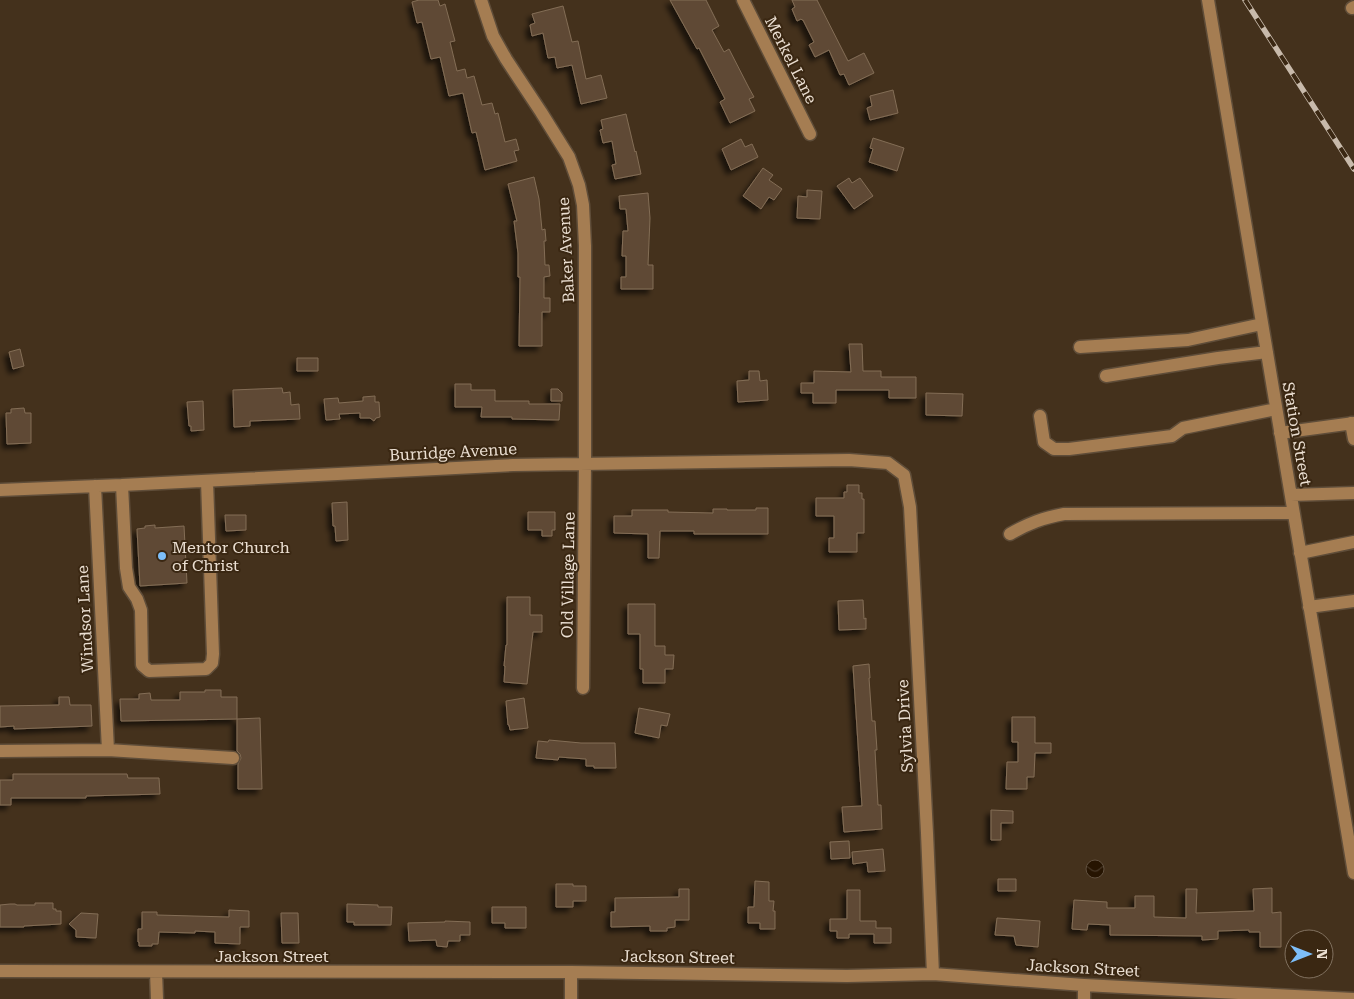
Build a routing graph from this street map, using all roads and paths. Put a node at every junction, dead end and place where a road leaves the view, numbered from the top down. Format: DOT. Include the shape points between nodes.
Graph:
graph roads {
  1 [pos="481,0"];
  2 [pos="743,0"];
  3 [pos="1208,0"];
  4 [pos="810,134"];
  5 [pos="1262,324"];
  6 [pos="1080,347"];
  7 [pos="1267,352"];
  8 [pos="1106,376"];
  9 [pos="1276,409"];
  10 [pos="1040,416"];
  11 [pos="1353,423"];
  12 [pos="1280,433"];
  13 [pos="1354,439"];
  14 [pos="585,464"];
  15 [pos="904,476"];
  16 [pos="207,481"];
  17 [pos="94,486"];
  18 [pos="122,486"];
  19 [pos="0,490"];
  20 [pos="1354,493"];
  21 [pos="1291,495"];
  22 [pos="1294,513"];
  23 [pos="1010,534"];
  24 [pos="1354,542"];
  25 [pos="1300,553"];
  26 [pos="1354,601"];
  27 [pos="1309,607"];
  28 [pos="583,688"];
  29 [pos="108,750"];
  30 [pos="0,751"];
  31 [pos="233,758"];
  32 [pos="1354,873"];
  33 [pos="0,972"];
  34 [pos="156,972"];
  35 [pos="571,972"];
  36 [pos="932,974"];
  37 [pos="1084,985"];
  38 [pos="157,999"];
  39 [pos="572,999"];
  40 [pos="1084,999"];
  41 [pos="1354,999"];
  1 -- 14 [label="street, Baker Avenue" via="493,36 569,157 580,191 585,220"];
  2 -- 4 [label="street, Merkel Lane"];
  3 -- 5 [label="street, Station Street"];
  5 -- 6 [label="street" via="1188,340"];
  5 -- 7 [label="street, Station Street"];
  7 -- 8 [label="street"];
  7 -- 9 [label="street, Station Street"];
  9 -- 10 [label="street" via="1183,428 1172,436 1069,449 1054,449 1044,442"];
  9 -- 12 [label="street, Station Street"];
  11 -- 12 [label="street"];
  11 -- 13 [label="street"];
  12 -- 21 [label="street, Station Street"];
  14 -- 15 [label="street, Burridge Avenue" via="849,460 888,463"];
  14 -- 16 [label="street, Burridge Avenue"];
  14 -- 28 [label="street, Old Village Lane"];
  15 -- 36 [label="street, Sylvia Drive" via="910,506"];
  16 -- 18 [label="street, Burridge Avenue"];
  16 -- 18 [label="street" via="213,654 212,663 206,669 149,671 142,665 141,610 129,587 126,568"];
  17 -- 18 [label="street, Burridge Avenue"];
  17 -- 19 [label="street, Burridge Avenue"];
  17 -- 29 [label="street, Windsor Lane"];
  20 -- 21 [label="street"];
  21 -- 22 [label="street, Station Street"];
  22 -- 23 [label="street" via="1064,514 1030,523"];
  22 -- 25 [label="street, Station Street"];
  24 -- 25 [label="street"];
  25 -- 27 [label="street, Station Street"];
  26 -- 27 [label="street"];
  27 -- 32 [label="street, Station Street"];
  29 -- 30 [label="street"];
  29 -- 31 [label="street"];
  33 -- 34 [label="street, Jackson Street"];
  34 -- 35 [label="street, Jackson Street"];
  34 -- 38 [label="street"];
  35 -- 36 [label="street, Jackson Street"];
  35 -- 39 [label="street"];
  36 -- 37 [label="street, Jackson Street"];
  37 -- 40 [label="street"];
  37 -- 41 [label="street, Jackson Street"];
}
